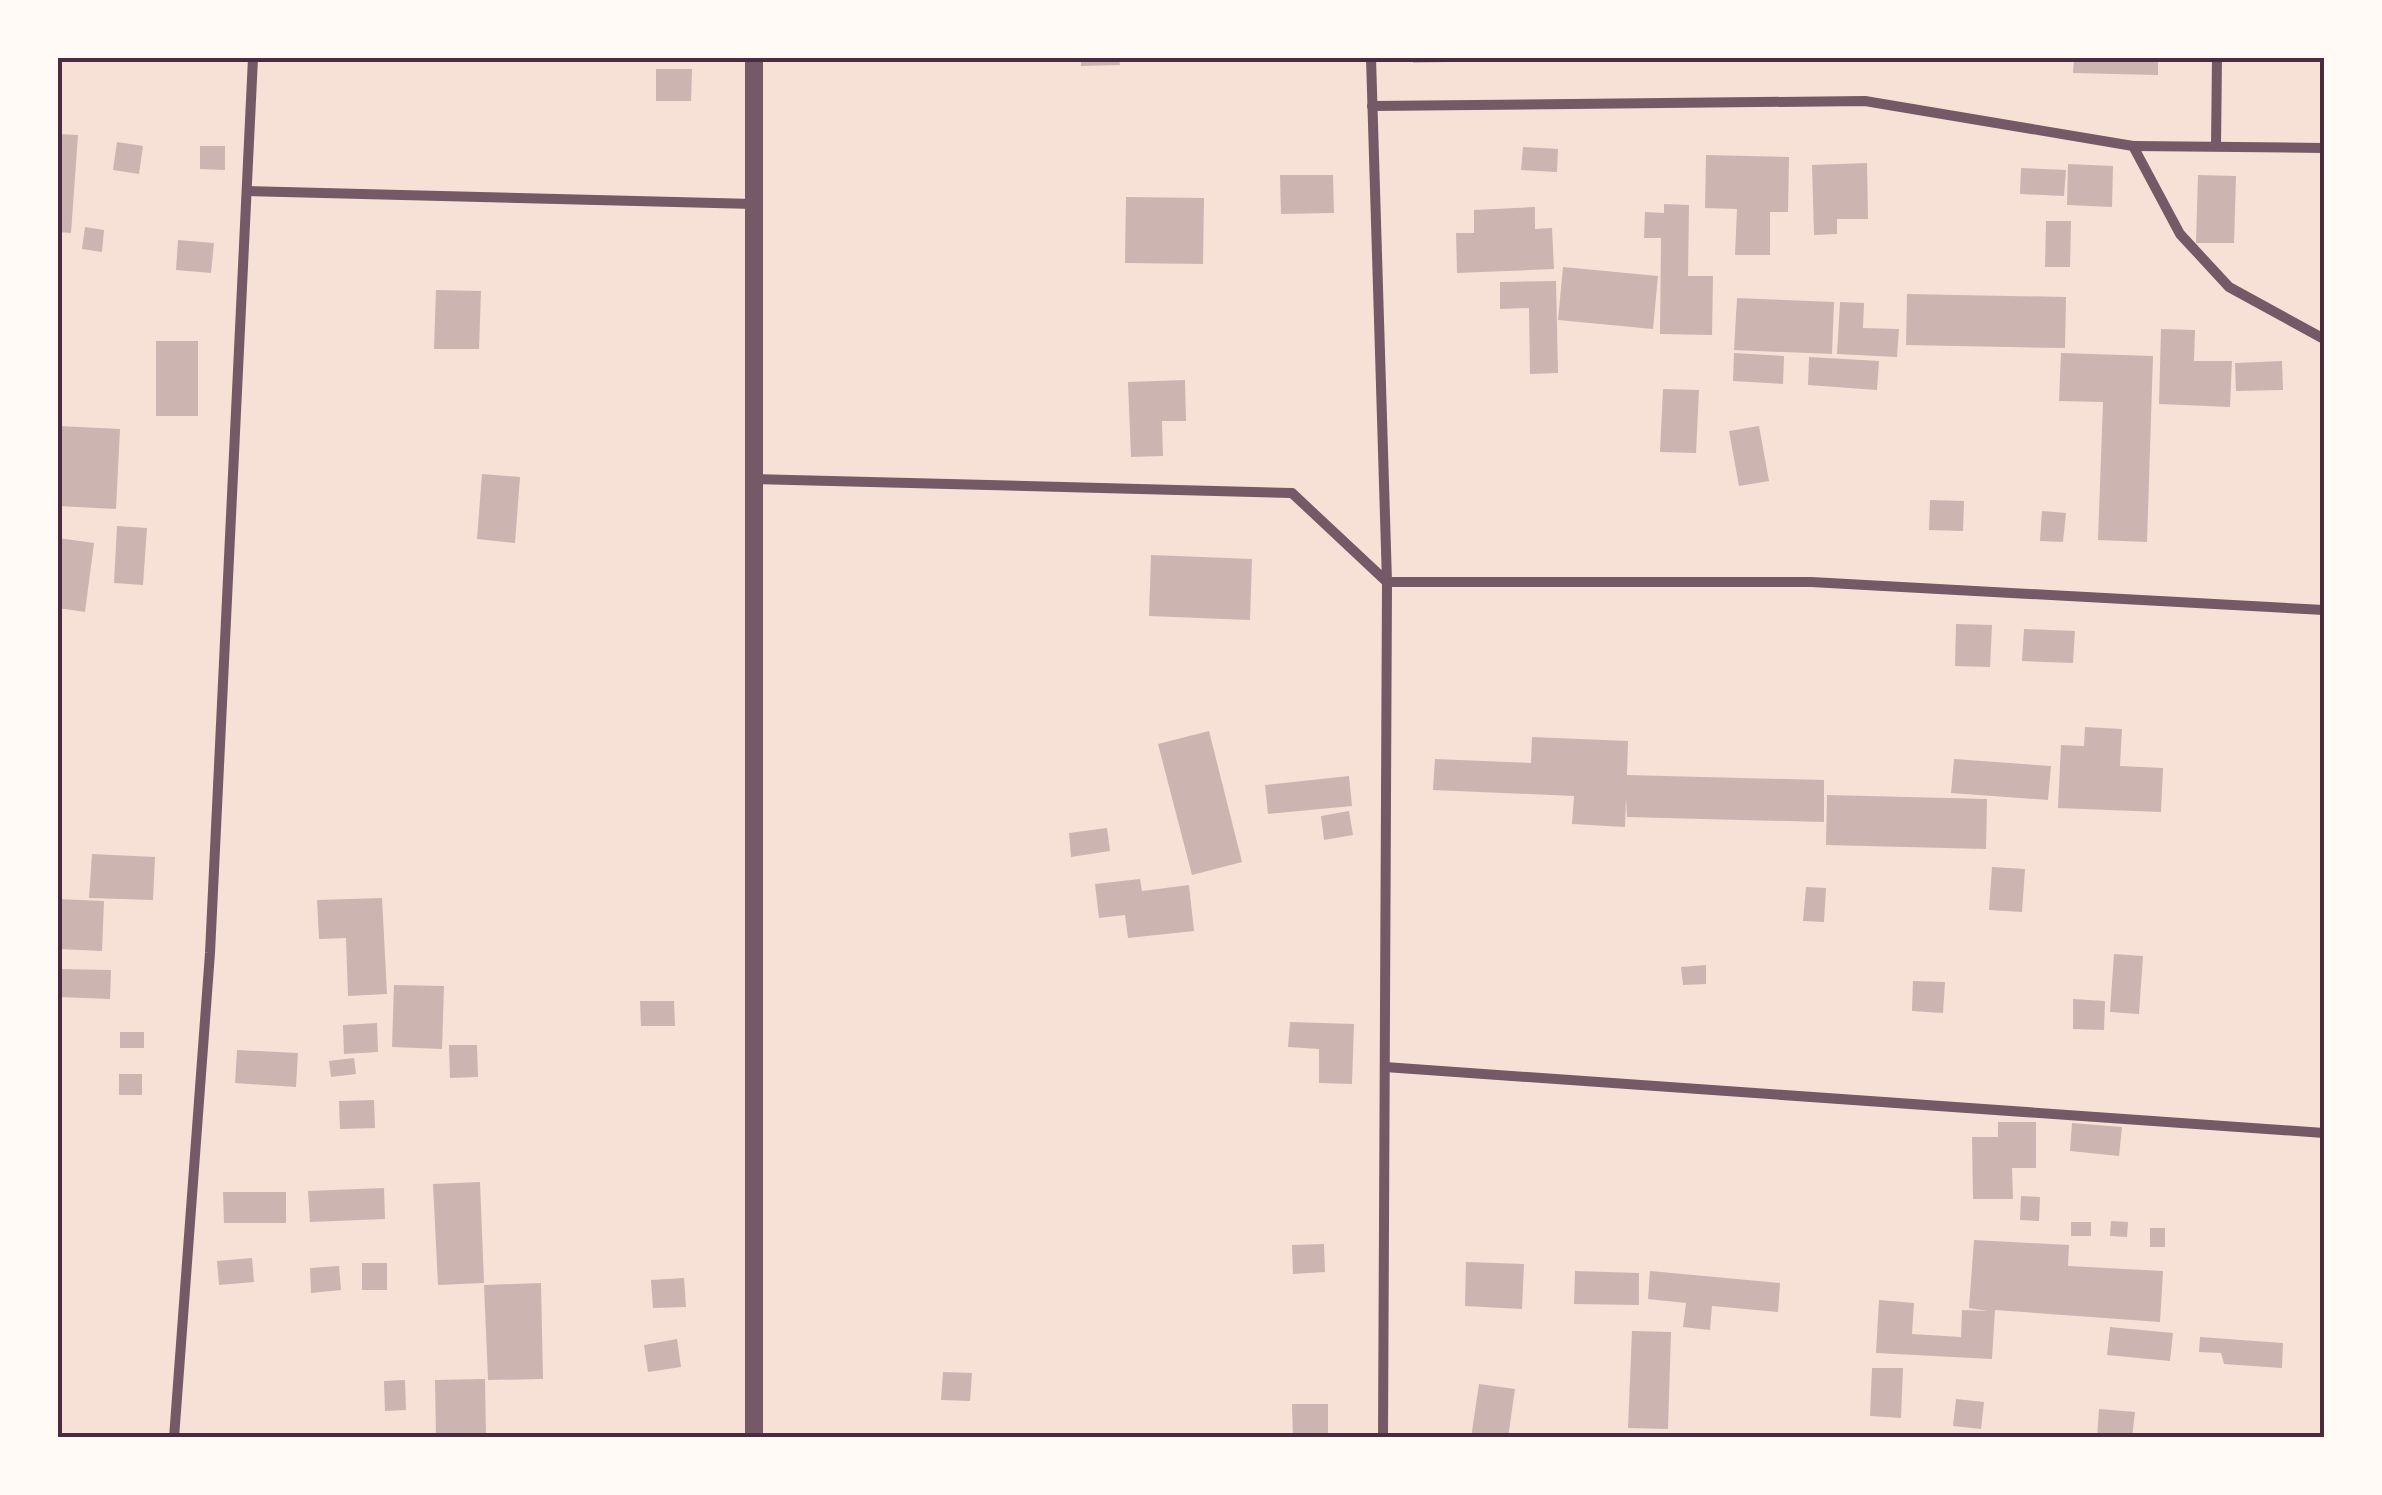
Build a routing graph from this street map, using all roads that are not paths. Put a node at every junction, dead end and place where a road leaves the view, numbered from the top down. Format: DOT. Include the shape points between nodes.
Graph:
graph roads {
  1 [pos="253,58"];
  2 [pos="754,58"];
  3 [pos="1371,58"];
  4 [pos="2218,58"];
  5 [pos="1372,106"];
  6 [pos="2133,146"];
  7 [pos="2216,146"];
  8 [pos="2324,148"];
  9 [pos="247,191"];
  10 [pos="754,204"];
  11 [pos="2324,339"];
  12 [pos="754,479"];
  13 [pos="1388,582"];
  14 [pos="2324,610"];
  15 [pos="1385,1067"];
  16 [pos="2324,1133"];
  17 [pos="174,1438"];
  18 [pos="754,1438"];
  19 [pos="1383,1438"];
  1 -- 9 [label="street"];
  2 -- 10 [label="street"];
  3 -- 5 [label="street"];
  4 -- 7 [label="street"];
  5 -- 6 [label="street" via="1865,100"];
  5 -- 13 [label="street"];
  6 -- 7 [label="street"];
  6 -- 11 [label="street" via="2180,234 2229,287"];
  7 -- 8 [label="street"];
  9 -- 10 [label="street"];
  9 -- 17 [label="street" via="210,954"];
  10 -- 12 [label="street"];
  12 -- 13 [label="street" via="1292,493"];
  12 -- 18 [label="street"];
  13 -- 14 [label="street" via="1810,582"];
  13 -- 15 [label="street"];
  15 -- 16 [label="street"];
  15 -- 19 [label="street"];
}
